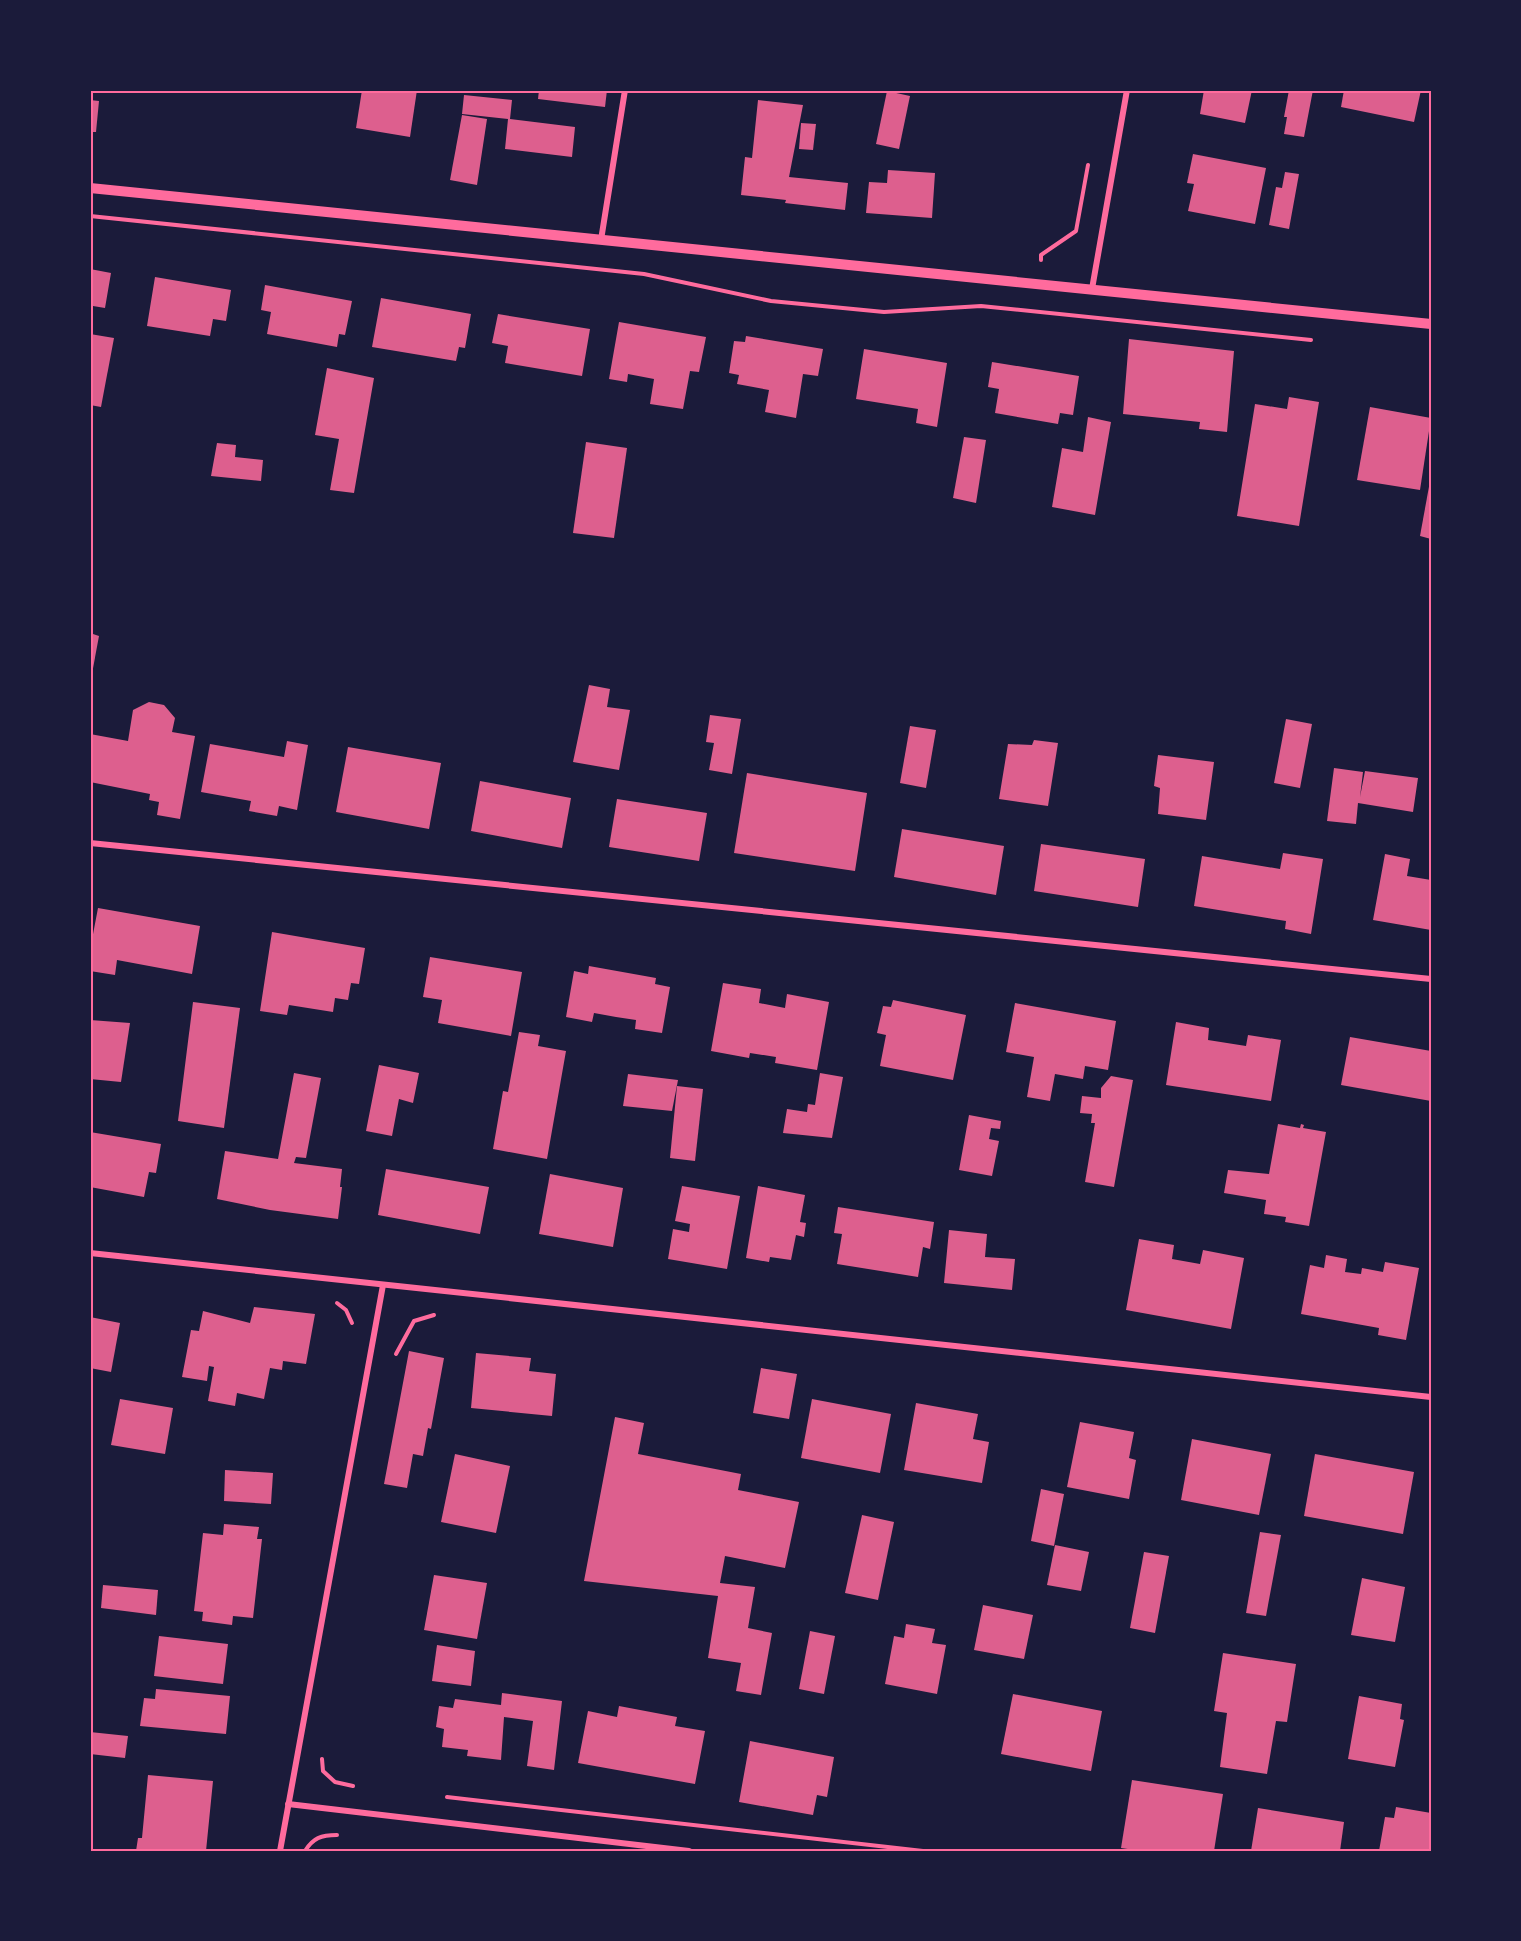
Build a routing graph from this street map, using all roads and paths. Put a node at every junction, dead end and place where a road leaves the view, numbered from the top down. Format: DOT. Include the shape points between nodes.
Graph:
graph roads {
  1 [pos="625,90"];
  2 [pos="1127,90"];
  3 [pos="1089,161"];
  4 [pos="90,188"];
  5 [pos="90,216"];
  6 [pos="601,240"];
  7 [pos="1041,255"];
  8 [pos="1092,290"];
  9 [pos="1431,324"];
  10 [pos="1315,340"];
  11 [pos="90,843"];
  12 [pos="1431,979"];
  13 [pos="90,1254"];
  14 [pos="383,1285"];
  15 [pos="334,1300"];
  16 [pos="444,1315"];
  17 [pos="353,1325"];
  18 [pos="395,1362"];
  19 [pos="1431,1397"];
  20 [pos="321,1757"];
  21 [pos="362,1787"];
  22 [pos="444,1797"];
  23 [pos="288,1804"];
  24 [pos="344,1835"];
  25 [pos="280,1851"];
  26 [pos="305,1851"];
  27 [pos="688,1851"];
  28 [pos="923,1851"];
  1 -- 6 [label="street"];
  2 -- 8 [label="street"];
  3 -- 7 [label="path" via="1076,231"];
  4 -- 6 [label="street"];
  5 -- 10 [label="path" via="644,274 771,301 884,312 981,306"];
  6 -- 8 [label="street"];
  8 -- 9 [label="street"];
  11 -- 12 [label="street"];
  13 -- 14 [label="street"];
  14 -- 19 [label="street"];
  14 -- 23 [label="street"];
  15 -- 17 [label="path" via="346,1310"];
  16 -- 18 [label="path" via="414,1321 397,1350"];
  20 -- 21 [label="path" via="323,1771 335,1782"];
  22 -- 28 [label="path"];
  23 -- 25 [label="street"];
  23 -- 27 [label="street"];
  24 -- 26 [label="path" via="312,1840"];
}
